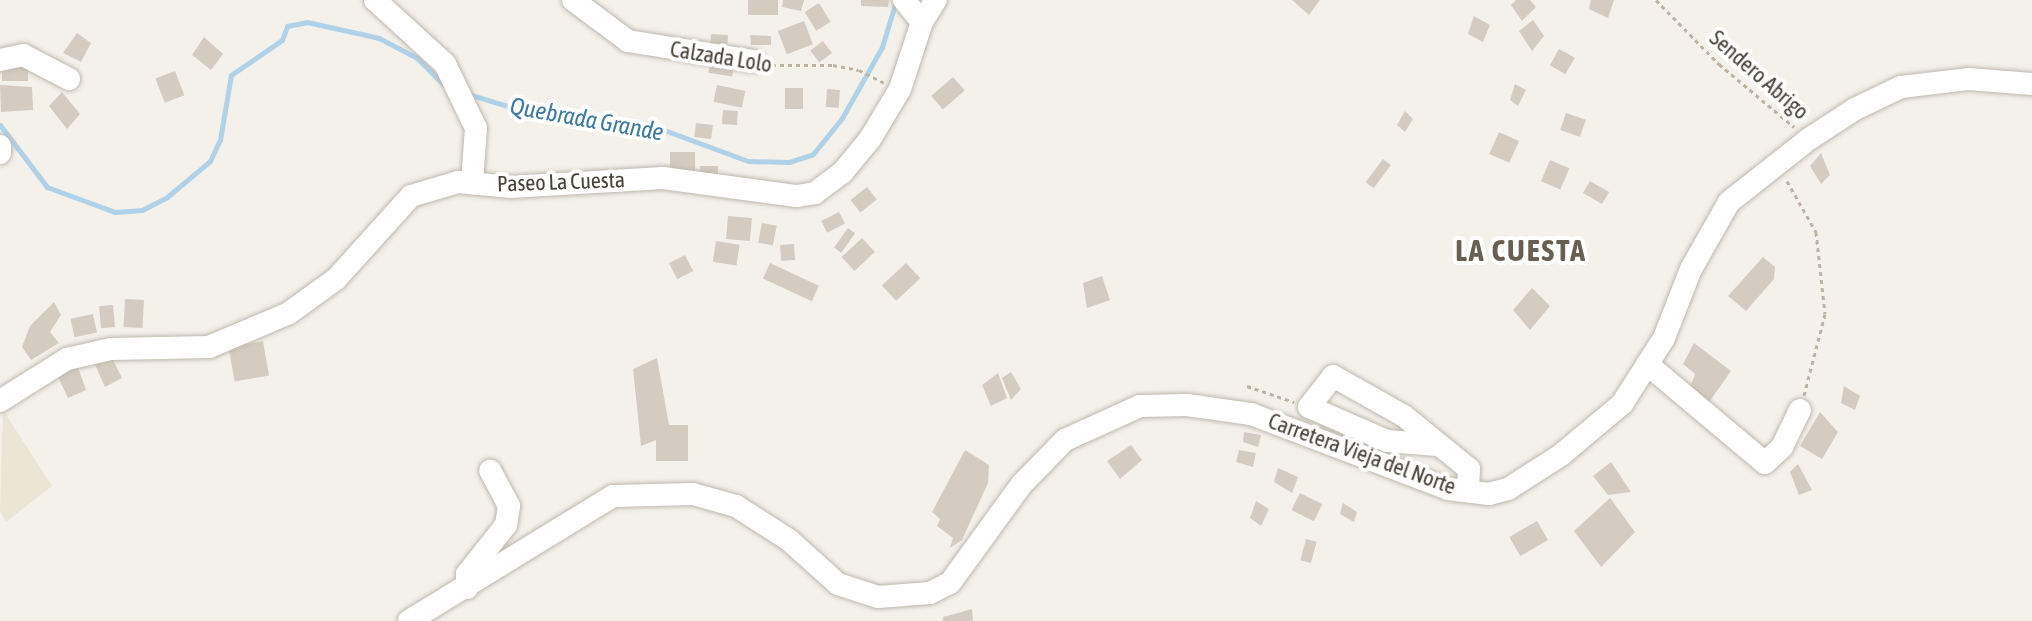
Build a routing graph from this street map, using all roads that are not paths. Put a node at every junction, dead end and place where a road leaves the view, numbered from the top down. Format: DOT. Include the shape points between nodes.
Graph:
graph roads {
  1 [pos="375,0"];
  2 [pos="573,0"];
  3 [pos="904,0"];
  4 [pos="936,0"];
  5 [pos="922,22"];
  6 [pos="0,60"];
  7 [pos="753,61"];
  8 [pos="69,79"];
  9 [pos="2032,84"];
  10 [pos="0,146"];
  11 [pos="0,153"];
  12 [pos="472,183"];
  13 [pos="1647,364"];
  14 [pos="0,401"];
  15 [pos="1800,410"];
  16 [pos="1437,445"];
  17 [pos="490,471"];
  18 [pos="1468,491"];
  19 [pos="467,588"];
  20 [pos="409,621"];
  1 -- 12 [label="street" via="445,64 476,128"];
  2 -- 7 [label="street, Calzada Lolo" via="628,41"];
  3 -- 5 [label="street"];
  4 -- 5 [label="street, Paseo La Cuesta"];
  5 -- 12 [label="street, Paseo La Cuesta" via="900,89 870,139 842,173 815,193 797,196 663,178 511,187"];
  6 -- 8 [label="street" via="23,55"];
  9 -- 13 [label="street, Carretera Vieja del Norte" via="1968,79 1901,87 1809,139 1729,202"];
  10 -- 11 [label="street"];
  12 -- 14 [label="street, Paseo La Cuesta" via="411,196 336,279 289,313 209,347 111,349 67,359"];
  13 -- 15 [label="street" via="1765,463 1782,447"];
  13 -- 18 [label="street, Carretera Vieja del Norte" via="1622,404 1561,455 1508,489"];
  16 -- 16 [label="street" via="1404,416 1333,376 1309,407 1387,441"];
  16 -- 18 [label="street" via="1469,469"];
  17 -- 19 [label="street" via="509,506 506,525 467,574"];
  18 -- 19 [label="street, Carretera Vieja del Norte" via="1448,489 1251,414 1187,405 1140,406 1065,440 1022,484 950,583 930,593 878,597 838,584 789,540 736,506 693,494 613,496"];
  19 -- 20 [label="street, Carretera Vieja del Norte"];
}
